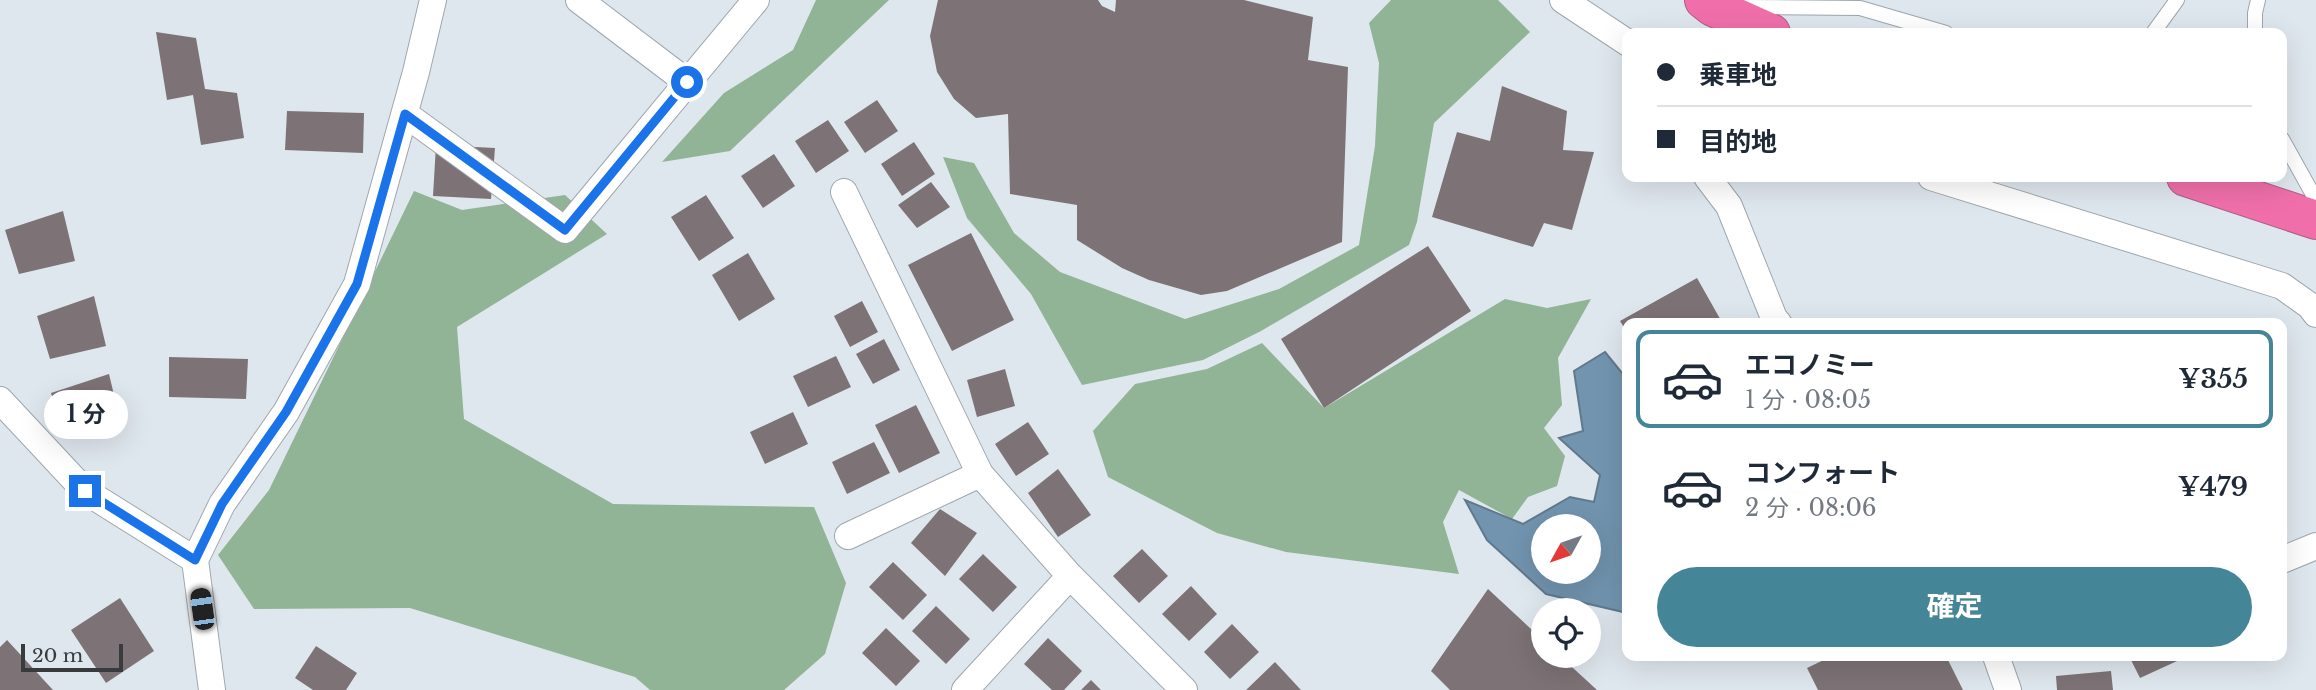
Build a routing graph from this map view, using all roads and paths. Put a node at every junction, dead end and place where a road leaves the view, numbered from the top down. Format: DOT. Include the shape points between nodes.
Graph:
graph roads {
  1 [pos="433,0"];
  2 [pos="579,0"];
  3 [pos="756,0"];
  4 [pos="1563,0"];
  5 [pos="2177,0"];
  6 [pos="2258,0"];
  7 [pos="1709,3"];
  8 [pos="1762,28"];
  9 [pos="1929,28"];
  10 [pos="2157,28"];
  11 [pos="2255,28"];
  12 [pos="1622,43"];
  13 [pos="687,82"];
  14 [pos="405,114"];
  15 [pos="2287,148"];
  16 [pos="1711,182"];
  17 [pos="1947,182"];
  18 [pos="2201,182"];
  19 [pos="844,192"];
  20 [pos="2316,200"];
  21 [pos="2316,220"];
  22 [pos="2316,314"];
  23 [pos="1774,318"];
  24 [pos="0,400"];
  25 [pos="980,474"];
  26 [pos="848,536"];
  27 [pos="2316,546"];
  28 [pos="2287,558"];
  29 [pos="195,560"];
  30 [pos="1070,576"];
  31 [pos="1998,661"];
  32 [pos="213,690"];
  33 [pos="965,690"];
  34 [pos="1184,690"];
  35 [pos="2008,690"];
  1 -- 14 [label="street"];
  2 -- 13 [label="street"];
  3 -- 13 [label="street"];
  4 -- 12 [label="street"];
  5 -- 10 [label="lane"];
  6 -- 11 [label="lane"];
  7 -- 8 [label="highway"];
  7 -- 9 [label="lane" via="1860,8"];
  13 -- 14 [label="street" via="565,230"];
  14 -- 29 [label="street" via="357,284 286,412 222,504"];
  15 -- 20 [label="lane"];
  16 -- 23 [label="street" via="1728,206"];
  17 -- 22 [label="street" via="2282,286"];
  18 -- 21 [label="highway"];
  19 -- 25 [label="street"];
  24 -- 29 [label="street" via="85,491"];
  25 -- 26 [label="street"];
  25 -- 30 [label="street"];
  27 -- 28 [label="street"];
  29 -- 32 [label="street"];
  30 -- 33 [label="street"];
  30 -- 34 [label="street"];
  31 -- 35 [label="street"];
}
